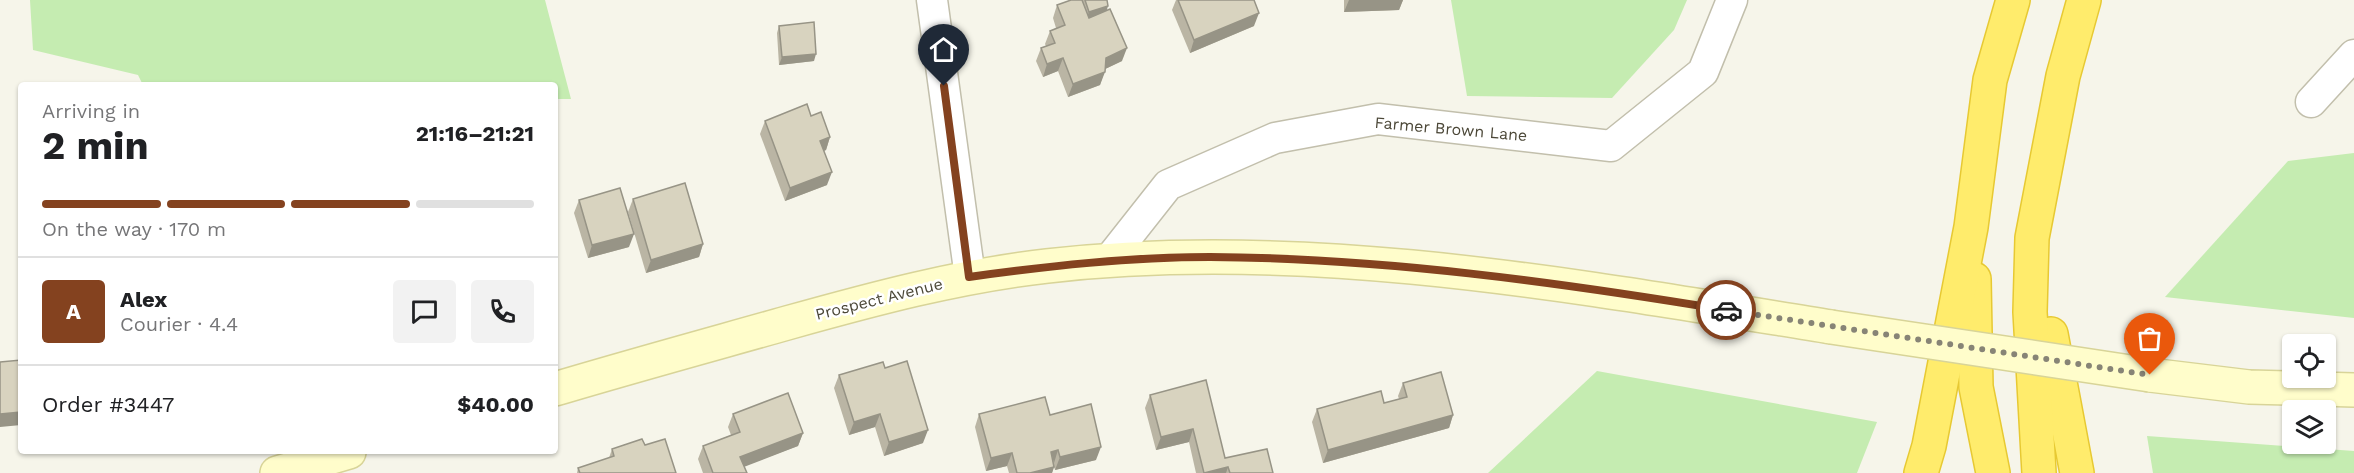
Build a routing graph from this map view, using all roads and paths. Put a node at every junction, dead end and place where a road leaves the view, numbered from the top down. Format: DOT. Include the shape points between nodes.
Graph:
graph roads {
  1 [pos="932,0"];
  2 [pos="1732,0"];
  3 [pos="2013,0"];
  4 [pos="2084,0"];
  5 [pos="2354,55"];
  6 [pos="2311,102"];
  7 [pos="1971,226"];
  8 [pos="2032,238"];
  9 [pos="1108,261"];
  10 [pos="969,277"];
  11 [pos="558,388"];
  12 [pos="2354,390"];
  13 [pos="342,454"];
  14 [pos="277,473"];
  15 [pos="1921,473"];
  16 [pos="1993,473"];
  17 [pos="2039,473"];
  18 [pos="2077,473"];
  1 -- 10 [label="street"];
  2 -- 9 [label="street, Farmer Brown Lane" via="1703,72 1611,146 1378,119 1275,138 1168,185"];
  3 -- 7 [label="highway" via="1990,80"];
  4 -- 8 [label="highway" via="2063,76"];
  5 -- 6 [label="street"];
  7 -- 15 [label="highway"];
  7 -- 16 [label="highway" via="1976,387"];
  8 -- 17 [label="highway" via="2030,312"];
  8 -- 18 [label="highway"];
  9 -- 10 [label="street, Prospect Avenue"];
  9 -- 12 [label="street, Prospect Avenue, bridge" via="1290,259 1536,282 2150,375 2249,387"];
  10 -- 11 [label="street, Prospect Avenue" via="904,291"];
  13 -- 14 [label="street"];
}
